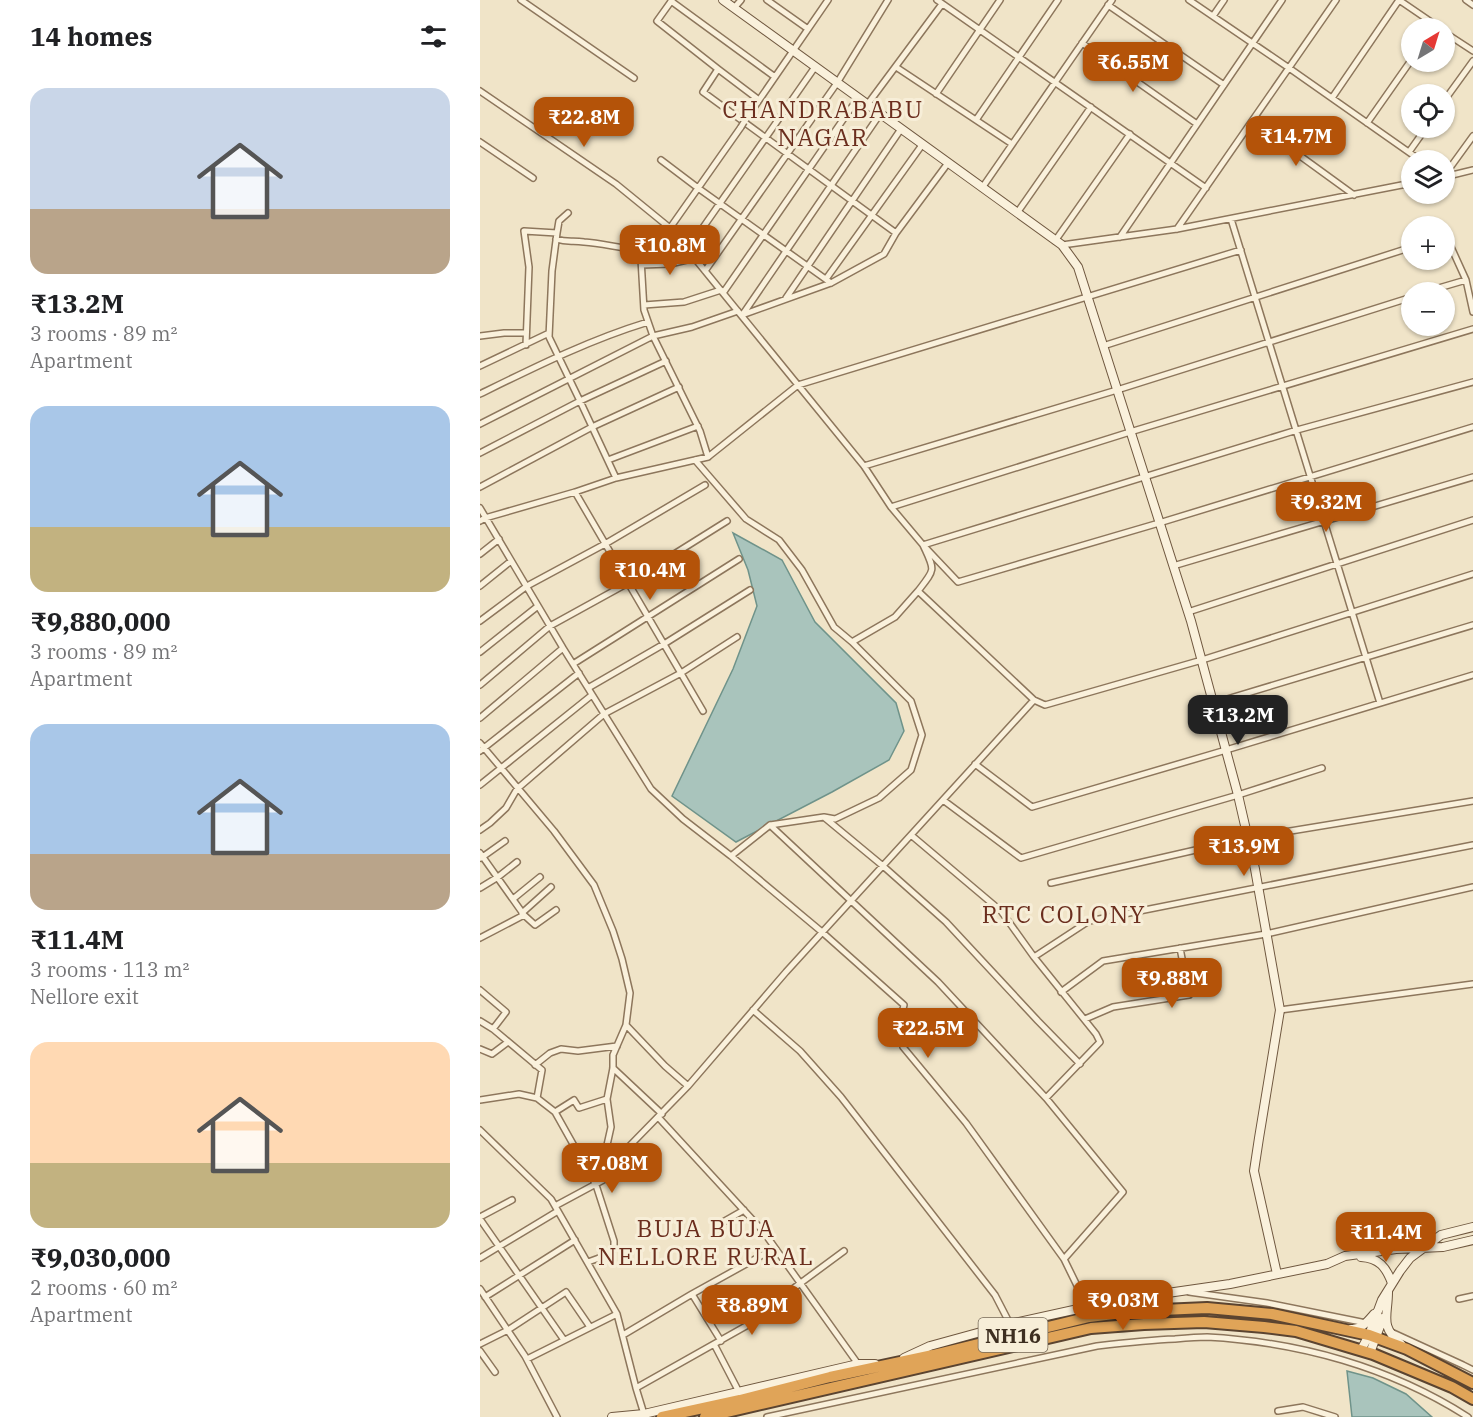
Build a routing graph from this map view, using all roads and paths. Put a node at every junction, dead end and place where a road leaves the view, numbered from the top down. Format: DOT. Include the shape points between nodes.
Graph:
graph roads {
  1 [pos="521,0"];
  2 [pos="723,0"];
  3 [pos="741,0"];
  4 [pos="767,0"];
  5 [pos="828,0"];
  6 [pos="888,0"];
  7 [pos="937,0"];
  8 [pos="1000,0"];
  9 [pos="1058,0"];
  10 [pos="1189,0"];
  11 [pos="1224,0"];
  12 [pos="1282,0"];
  13 [pos="1336,0"];
  14 [pos="1399,0"];
  15 [pos="1466,0"];
  16 [pos="671,1"];
  17 [pos="1110,2"];
  18 [pos="942,4"];
  19 [pos="1473,5"];
  20 [pos="734,8"];
  21 [pos="1213,16"];
  22 [pos="1424,18"];
  23 [pos="808,29"];
  24 [pos="980,30"];
  25 [pos="1455,39"];
  26 [pos="1252,43"];
  27 [pos="1082,44"];
  28 [pos="793,51"];
  29 [pos="1473,51"];
  30 [pos="1019,57"];
  31 [pos="1473,61"];
  32 [pos="814,66"];
  33 [pos="896,67"];
  34 [pos="1289,68"];
  35 [pos="718,69"];
  36 [pos="1403,72"];
  37 [pos="775,77"];
  38 [pos="634,78"];
  39 [pos="837,82"];
  40 [pos="1055,82"];
  41 [pos="1224,85"];
  42 [pos="1455,86"];
  43 [pos="480,91"];
  44 [pos="936,93"];
  45 [pos="858,98"];
  46 [pos="1332,98"];
  47 [pos="759,100"];
  48 [pos="867,105"];
  49 [pos="1091,107"];
  50 [pos="880,114"];
  51 [pos="976,120"];
  52 [pos="1252,121"];
  53 [pos="1367,123"];
  54 [pos="1197,124"];
  55 [pos="901,129"];
  56 [pos="1130,134"];
  57 [pos="1473,136"];
  58 [pos="765,138"];
  59 [pos="480,142"];
  60 [pos="1012,144"];
  61 [pos="922,145"];
  62 [pos="1405,150"];
  63 [pos="787,154"];
  64 [pos="661,160"];
  65 [pos="1455,161"];
  66 [pos="1171,162"];
  67 [pos="948,163"];
  68 [pos="809,170"];
  69 [pos="1473,170"];
  70 [pos="1455,174"];
  71 [pos="533,178"];
  72 [pos="831,185"];
  73 [pos="1401,185"];
  74 [pos="698,188"];
  75 [pos="982,188"];
  76 [pos="1206,188"];
  77 [pos="1354,195"];
  78 [pos="852,201"];
  79 [pos="720,203"];
  80 [pos="568,213"];
  81 [pos="1017,213"];
  82 [pos="872,215"];
  83 [pos="741,219"];
  84 [pos="1231,219"];
  85 [pos="1177,229"];
  86 [pos="672,230"];
  87 [pos="896,233"];
  88 [pos="764,235"];
  89 [pos="557,236"];
  90 [pos="1120,237"];
  91 [pos="1058,243"];
  92 [pos="688,249"];
  93 [pos="641,250"];
  94 [pos="1241,250"];
  95 [pos="786,251"];
  96 [pos="1401,251"];
  97 [pos="1455,256"];
  98 [pos="695,258"];
  99 [pos="642,265"];
  100 [pos="808,266"];
  101 [pos="705,271"];
  102 [pos="1466,280"];
  103 [pos="828,281"];
  104 [pos="1455,283"];
  105 [pos="722,291"];
  106 [pos="1087,297"];
  107 [pos="1256,297"];
  108 [pos="785,300"];
  109 [pos="1401,300"];
  110 [pos="644,305"];
  111 [pos="1473,312"];
  112 [pos="740,313"];
  113 [pos="648,322"];
  114 [pos="1473,329"];
  115 [pos="526,333"];
  116 [pos="549,333"];
  117 [pos="480,336"];
  118 [pos="653,336"];
  119 [pos="1270,342"];
  120 [pos="526,345"];
  121 [pos="1103,346"];
  122 [pos="558,356"];
  123 [pos="666,361"];
  124 [pos="480,366"];
  125 [pos="569,379"];
  126 [pos="1473,382"];
  127 [pos="798,385"];
  128 [pos="1283,386"];
  129 [pos="679,387"];
  130 [pos="1117,390"];
  131 [pos="480,394"];
  132 [pos="580,400"];
  133 [pos="480,424"];
  134 [pos="698,426"];
  135 [pos="592,427"];
  136 [pos="1473,427"];
  137 [pos="1297,430"];
  138 [pos="1130,432"];
  139 [pos="480,453"];
  140 [pos="708,457"];
  141 [pos="608,460"];
  142 [pos="694,460"];
  143 [pos="864,466"];
  144 [pos="1144,476"];
  145 [pos="1311,477"];
  146 [pos="1473,477"];
  147 [pos="616,478"];
  148 [pos="705,484"];
  149 [pos="480,487"];
  150 [pos="575,492"];
  151 [pos="891,507"];
  152 [pos="480,508"];
  153 [pos="482,520"];
  154 [pos="1473,520"];
  155 [pos="727,521"];
  156 [pos="1324,521"];
  157 [pos="1159,523"];
  158 [pos="499,539"];
  159 [pos="605,544"];
  160 [pos="923,545"];
  161 [pos="480,554"];
  162 [pos="740,559"];
  163 [pos="511,561"];
  164 [pos="1338,564"];
  165 [pos="1173,566"];
  166 [pos="1473,574"];
  167 [pos="628,583"];
  168 [pos="480,586"];
  169 [pos="527,586"];
  170 [pos="750,590"];
  171 [pos="918,591"];
  172 [pos="538,606"];
  173 [pos="1188,612"];
  174 [pos="1353,612"];
  175 [pos="647,616"];
  176 [pos="480,621"];
  177 [pos="1473,625"];
  178 [pos="550,626"];
  179 [pos="737,637"];
  180 [pos="852,642"];
  181 [pos="664,644"];
  182 [pos="563,648"];
  183 [pos="480,652"];
  184 [pos="1366,658"];
  185 [pos="1202,660"];
  186 [pos="573,663"];
  187 [pos="579,673"];
  188 [pos="681,673"];
  189 [pos="1473,675"];
  190 [pos="480,685"];
  191 [pos="588,688"];
  192 [pos="592,695"];
  193 [pos="1034,700"];
  194 [pos="1380,703"];
  195 [pos="1214,704"];
  196 [pos="704,711"];
  197 [pos="604,714"];
  198 [pos="480,718"];
  199 [pos="481,747"];
  200 [pos="1226,750"];
  201 [pos="975,764"];
  202 [pos="500,768"];
  203 [pos="1322,768"];
  204 [pos="480,785"];
  205 [pos="518,789"];
  206 [pos="1238,795"];
  207 [pos="943,800"];
  208 [pos="1473,801"];
  209 [pos="824,817"];
  210 [pos="770,825"];
  211 [pos="480,830"];
  212 [pos="911,835"];
  213 [pos="1248,838"];
  214 [pos="505,841"];
  215 [pos="1473,844"];
  216 [pos="481,856"];
  217 [pos="731,856"];
  218 [pos="517,862"];
  219 [pos="883,866"];
  220 [pos="498,877"];
  221 [pos="540,877"];
  222 [pos="1051,883"];
  223 [pos="1258,886"];
  224 [pos="551,887"];
  225 [pos="1473,887"];
  226 [pos="480,888"];
  227 [pos="513,899"];
  228 [pos="850,900"];
  229 [pos="556,910"];
  230 [pos="523,914"];
  231 [pos="822,932"];
  232 [pos="1266,934"];
  233 [pos="480,938"];
  234 [pos="1180,948"];
  235 [pos="1034,957"];
  236 [pos="1473,984"];
  237 [pos="480,990"];
  238 [pos="1061,992"];
  239 [pos="753,1010"];
  240 [pos="1280,1010"];
  241 [pos="1085,1019"];
  242 [pos="480,1021"];
  243 [pos="626,1025"];
  244 [pos="493,1029"];
  245 [pos="508,1042"];
  246 [pos="617,1046"];
  247 [pos="480,1049"];
  248 [pos="1080,1064"];
  249 [pos="535,1065"];
  250 [pos="613,1068"];
  251 [pos="688,1086"];
  252 [pos="537,1098"];
  253 [pos="1046,1098"];
  254 [pos="607,1099"];
  255 [pos="480,1100"];
  256 [pos="555,1112"];
  257 [pos="660,1115"];
  258 [pos="480,1130"];
  259 [pos="608,1168"];
  260 [pos="596,1185"];
  261 [pos="512,1200"];
  262 [pos="556,1209"];
  263 [pos="744,1210"];
  264 [pos="480,1218"];
  265 [pos="716,1226"];
  266 [pos="1473,1227"];
  267 [pos="1473,1239"];
  268 [pos="575,1240"];
  269 [pos="499,1246"];
  270 [pos="1426,1247"];
  271 [pos="775,1248"];
  272 [pos="844,1251"];
  273 [pos="1345,1256"];
  274 [pos="480,1258"];
  275 [pos="1064,1259"];
  276 [pos="588,1263"];
  277 [pos="1278,1274"];
  278 [pos="519,1275"];
  279 [pos="800,1284"];
  280 [pos="1390,1287"];
  281 [pos="1181,1291"];
  282 [pos="692,1294"];
  283 [pos="482,1295"];
  284 [pos="1473,1296"];
  285 [pos="1459,1299"];
  286 [pos="542,1308"];
  287 [pos="1088,1308"];
  288 [pos="1382,1309"];
  289 [pos="617,1314"];
  290 [pos="1010,1324"];
  291 [pos="1374,1325"];
  292 [pos="590,1327"];
  293 [pos="1340,1328"];
  294 [pos="508,1330"];
  295 [pos="1390,1332"];
  296 [pos="623,1335"];
  297 [pos="1373,1337"];
  298 [pos="564,1340"];
  299 [pos="721,1341"];
  300 [pos="480,1344"];
  301 [pos="714,1344"];
  302 [pos="1407,1349"];
  303 [pos="480,1351"];
  304 [pos="1365,1352"];
  305 [pos="527,1359"];
  306 [pos="858,1364"];
  307 [pos="891,1364"];
  308 [pos="1473,1370"];
  309 [pos="495,1372"];
  310 [pos="1473,1383"];
  311 [pos="636,1388"];
  312 [pos="739,1392"];
  313 [pos="1473,1399"];
  314 [pos="1278,1411"];
  315 [pos="644,1414"];
  316 [pos="557,1417"];
  317 [pos="612,1417"];
  318 [pos="662,1417"];
  319 [pos="705,1417"];
  320 [pos="767,1417"];
  321 [pos="1335,1417"];
  322 [pos="1468,1417"];
  1 -- 38 [label="street"];
  2 -- 20 [label="street"];
  3 -- 20 [label="street"];
  4 -- 23 [label="street"];
  5 -- 23 [label="street"];
  6 -- 39 [label="street"];
  7 -- 18 [label="street"];
  8 -- 24 [label="street"];
  9 -- 30 [label="street"];
  10 -- 21 [label="street"];
  11 -- 21 [label="street"];
  12 -- 26 [label="street"];
  13 -- 34 [label="street"];
  14 -- 22 [label="street"];
  14 -- 46 [label="street"];
  15 -- 19 [label="street"];
  16 -- 35 [label="street" via="657,21"];
  16 -- 37 [label="street"];
  17 -- 27 [label="street"];
  17 -- 41 [label="street"];
  18 -- 24 [label="street"];
  18 -- 33 [label="street"];
  20 -- 28 [label="street"];
  21 -- 26 [label="street"];
  23 -- 28 [label="street"];
  24 -- 30 [label="street"];
  24 -- 44 [label="street"];
  25 -- 29 [label="street"];
  26 -- 34 [label="street"];
  26 -- 41 [label="street"];
  27 -- 40 [label="street"];
  27 -- 54 [label="street"];
  28 -- 32 [label="street"];
  28 -- 37 [label="street"];
  30 -- 40 [label="street"];
  30 -- 51 [label="street"];
  31 -- 42 [label="street"];
  32 -- 39 [label="street"];
  32 -- 58 [label="street"];
  33 -- 44 [label="street"];
  33 -- 48 [label="street"];
  34 -- 46 [label="street"];
  34 -- 52 [label="street"];
  35 -- 47 [label="street"];
  35 -- 58 [label="street" via="703,92"];
  36 -- 53 [label="street"];
  37 -- 47 [label="street"];
  39 -- 45 [label="street"];
  39 -- 63 [label="street"];
  40 -- 49 [label="street"];
  40 -- 60 [label="street"];
  41 -- 54 [label="street"];
  43 -- 86 [label="street" via="616,184"];
  44 -- 51 [label="street"];
  45 -- 48 [label="street"];
  45 -- 68 [label="street"];
  46 -- 53 [label="street"];
  47 -- 74 [label="street"];
  48 -- 50 [label="street"];
  49 -- 56 [label="street"];
  49 -- 81 [label="street"];
  50 -- 55 [label="street"];
  50 -- 72 [label="street"];
  51 -- 60 [label="street"];
  52 -- 76 [label="street"];
  52 -- 77 [label="street"];
  53 -- 62 [label="street"];
  54 -- 66 [label="street"];
  55 -- 61 [label="street"];
  55 -- 78 [label="street"];
  56 -- 66 [label="street"];
  56 -- 91 [label="street"];
  57 -- 65 [label="street"];
  58 -- 63 [label="street"];
  58 -- 79 [label="street"];
  59 -- 71 [label="street"];
  60 -- 75 [label="street"];
  61 -- 67 [label="street"];
  61 -- 82 [label="street"];
  63 -- 68 [label="street"];
  63 -- 83 [label="street"];
  64 -- 74 [label="street"];
  66 -- 76 [label="street"];
  66 -- 90 [label="street"];
  67 -- 75 [label="street"];
  67 -- 87 [label="street"];
  68 -- 72 [label="street"];
  68 -- 88 [label="street"];
  69 -- 70 [label="street"];
  72 -- 78 [label="street"];
  72 -- 95 [label="street"];
  73 -- 77 [label="street"];
  74 -- 79 [label="street"];
  74 -- 86 [label="street"];
  75 -- 81 [label="street"];
  76 -- 85 [label="street"];
  77 -- 84 [label="street"];
  78 -- 82 [label="street"];
  78 -- 100 [label="street"];
  79 -- 83 [label="street"];
  79 -- 92 [label="street"];
  80 -- 89 [label="street" via="559,221"];
  81 -- 91 [label="street"];
  82 -- 87 [label="street"];
  82 -- 103 [label="street"];
  83 -- 88 [label="street"];
  83 -- 101 [label="street"];
  84 -- 85 [label="street"];
  84 -- 94 [label="street"];
  85 -- 90 [label="street"];
  86 -- 92 [label="street"];
  86 -- 93 [label="street" via="640,242"];
  87 -- 103 [label="street" via="885,254"];
  88 -- 95 [label="street"];
  88 -- 105 [label="street"];
  89 -- 93 [label="street" via="567,243 582,241"];
  89 -- 115 [label="street" via="524,231 529,267"];
  89 -- 116 [label="street"];
  90 -- 91 [label="street"];
  91 -- 106 [label="street" via="1078,267"];
  92 -- 98 [label="street"];
  93 -- 99 [label="street"];
  94 -- 106 [label="street"];
  94 -- 107 [label="street"];
  95 -- 100 [label="street"];
  95 -- 112 [label="street"];
  96 -- 107 [label="street"];
  97 -- 102 [label="street"];
  98 -- 99 [label="street"];
  98 -- 101 [label="street"];
  99 -- 110 [label="street"];
  100 -- 103 [label="street"];
  100 -- 108 [label="street"];
  101 -- 105 [label="street"];
  102 -- 104 [label="street"];
  102 -- 111 [label="street"];
  103 -- 108 [label="street"];
  105 -- 110 [label="street" via="684,302"];
  105 -- 112 [label="street"];
  106 -- 121 [label="street"];
  106 -- 127 [label="street"];
  107 -- 119 [label="street"];
  107 -- 121 [label="street"];
  108 -- 112 [label="street"];
  109 -- 119 [label="street"];
  110 -- 113 [label="street"];
  112 -- 118 [label="street"];
  112 -- 127 [label="street"];
  113 -- 118 [label="street"];
  113 -- 122 [label="street"];
  114 -- 128 [label="street"];
  115 -- 117 [label="street"];
  115 -- 120 [label="street"];
  116 -- 120 [label="street"];
  116 -- 122 [label="street"];
  118 -- 123 [label="street"];
  118 -- 125 [label="street"];
  119 -- 128 [label="street"];
  119 -- 130 [label="street"];
  120 -- 124 [label="street"];
  121 -- 130 [label="street"];
  122 -- 125 [label="street"];
  122 -- 131 [label="street"];
  123 -- 129 [label="street"];
  123 -- 132 [label="street"];
  125 -- 132 [label="street"];
  125 -- 133 [label="street"];
  126 -- 137 [label="street"];
  127 -- 140 [label="street"];
  127 -- 143 [label="street"];
  128 -- 137 [label="street"];
  128 -- 138 [label="street"];
  129 -- 134 [label="street"];
  129 -- 135 [label="street"];
  130 -- 138 [label="street"];
  130 -- 143 [label="street"];
  132 -- 135 [label="street"];
  132 -- 139 [label="street"];
  134 -- 140 [label="street"];
  134 -- 141 [label="street"];
  135 -- 141 [label="street"];
  135 -- 149 [label="street"];
  136 -- 145 [label="street"];
  137 -- 144 [label="street"];
  137 -- 145 [label="street"];
  138 -- 144 [label="street"];
  138 -- 151 [label="street"];
  140 -- 142 [label="street"];
  141 -- 147 [label="street"];
  142 -- 147 [label="street"];
  142 -- 180 [label="street" via="746,519 779,540 802,570 834,627"];
  143 -- 151 [label="street"];
  144 -- 157 [label="street"];
  144 -- 160 [label="street"];
  145 -- 156 [label="street"];
  145 -- 157 [label="street"];
  146 -- 156 [label="street"];
  147 -- 150 [label="street"];
  148 -- 159 [label="street"];
  150 -- 153 [label="street"];
  150 -- 159 [label="street"];
  151 -- 160 [label="street"];
  152 -- 153 [label="street"];
  153 -- 158 [label="street"];
  154 -- 164 [label="street"];
  155 -- 167 [label="street"];
  156 -- 164 [label="street"];
  156 -- 165 [label="street"];
  157 -- 160 [label="street" via="958,582"];
  157 -- 165 [label="street"];
  158 -- 161 [label="street"];
  158 -- 163 [label="street"];
  159 -- 167 [label="street"];
  159 -- 169 [label="street"];
  160 -- 171 [label="street" via="932,574"];
  162 -- 175 [label="street"];
  163 -- 168 [label="street"];
  163 -- 169 [label="street"];
  164 -- 173 [label="street"];
  164 -- 174 [label="street"];
  165 -- 173 [label="street"];
  166 -- 174 [label="street"];
  167 -- 175 [label="street"];
  167 -- 178 [label="street"];
  169 -- 172 [label="street"];
  169 -- 176 [label="street"];
  170 -- 181 [label="street"];
  171 -- 180 [label="street" via="895,617"];
  171 -- 193 [label="street"];
  172 -- 178 [label="street"];
  172 -- 183 [label="street"];
  173 -- 185 [label="street"];
  174 -- 184 [label="street"];
  174 -- 185 [label="street"];
  175 -- 181 [label="street"];
  175 -- 186 [label="street"];
  177 -- 184 [label="street"];
  178 -- 182 [label="street"];
  178 -- 190 [label="street"];
  179 -- 188 [label="street"];
  180 -- 209 [label="street" via="911,701 922,735 911,770 879,798 835,819"];
  181 -- 188 [label="street"];
  181 -- 191 [label="street"];
  182 -- 186 [label="street"];
  182 -- 198 [label="street"];
  184 -- 194 [label="street"];
  184 -- 195 [label="street"];
  185 -- 193 [label="street" via="1045,705"];
  185 -- 195 [label="street"];
  186 -- 187 [label="street"];
  187 -- 191 [label="street"];
  187 -- 199 [label="street"];
  188 -- 196 [label="street"];
  188 -- 197 [label="street"];
  189 -- 194 [label="street"];
  191 -- 192 [label="street"];
  192 -- 197 [label="street"];
  192 -- 202 [label="street"];
  193 -- 201 [label="street"];
  194 -- 200 [label="street"];
  195 -- 200 [label="street"];
  197 -- 205 [label="street"];
  197 -- 217 [label="street" via="651,789"];
  199 -- 202 [label="street"];
  200 -- 201 [label="street" via="1032,807"];
  200 -- 206 [label="street"];
  201 -- 207 [label="street"];
  202 -- 204 [label="street"];
  202 -- 205 [label="street"];
  203 -- 206 [label="street"];
  205 -- 211 [label="street" via="506,808"];
  205 -- 243 [label="street" via="594,885 613,931 630,993"];
  206 -- 207 [label="street" via="1021,858"];
  206 -- 213 [label="street"];
  207 -- 212 [label="street"];
  208 -- 213 [label="street"];
  209 -- 210 [label="street"];
  209 -- 219 [label="street"];
  210 -- 217 [label="street"];
  210 -- 228 [label="street"];
  212 -- 219 [label="street"];
  212 -- 235 [label="street" via="1000,910"];
  213 -- 222 [label="street"];
  213 -- 223 [label="street"];
  214 -- 216 [label="street"];
  215 -- 223 [label="street"];
  216 -- 220 [label="street"];
  217 -- 231 [label="street"];
  218 -- 220 [label="street"];
  219 -- 228 [label="street"];
  219 -- 248 [label="street" via="946,922"];
  220 -- 226 [label="street"];
  220 -- 227 [label="street"];
  221 -- 227 [label="street"];
  223 -- 232 [label="street"];
  223 -- 235 [label="street" via="1089,921"];
  224 -- 230 [label="street"];
  225 -- 232 [label="street"];
  227 -- 230 [label="street"];
  228 -- 231 [label="street"];
  228 -- 253 [label="street" via="938,982"];
  229 -- 230 [label="street" via="535,925"];
  230 -- 233 [label="street"];
  231 -- 239 [label="street"];
  231 -- 275 [label="street" via="904,1005 899,1025 903,1047 966,1123"];
  232 -- 234 [label="street"];
  232 -- 240 [label="street"];
  234 -- 238 [label="street" via="1103,961"];
  234 -- 241 [label="street" via="1189,995 1113,1007"];
  235 -- 238 [label="street"];
  236 -- 240 [label="street"];
  237 -- 244 [label="street" via="506,1012"];
  238 -- 241 [label="street"];
  239 -- 251 [label="street"];
  239 -- 290 [label="street" via="800,1051 842,1097 995,1295"];
  240 -- 277 [label="street" via="1254,1171"];
  241 -- 248 [label="street" via="1100,1042"];
  242 -- 244 [label="street"];
  243 -- 246 [label="street"];
  243 -- 251 [label="street"];
  244 -- 245 [label="street"];
  245 -- 247 [label="street" via="492,1054"];
  245 -- 249 [label="street"];
  246 -- 249 [label="street" via="561,1049"];
  246 -- 250 [label="street"];
  248 -- 253 [label="street"];
  249 -- 252 [label="street" via="542,1070"];
  250 -- 254 [label="street"];
  250 -- 257 [label="street"];
  251 -- 257 [label="street"];
  252 -- 255 [label="street" via="519,1094"];
  252 -- 256 [label="street"];
  253 -- 275 [label="street" via="1123,1192"];
  254 -- 256 [label="street" via="579,1108 574,1100"];
  254 -- 259 [label="street" via="611,1127 605,1154"];
  256 -- 260 [label="street"];
  257 -- 259 [label="street"];
  257 -- 263 [label="street"];
  258 -- 262 [label="street" via="551,1199"];
  259 -- 260 [label="street" via="607,1178"];
  260 -- 262 [label="street"];
  260 -- 276 [label="street" via="615,1248"];
  261 -- 264 [label="street"];
  262 -- 268 [label="street"];
  262 -- 269 [label="street"];
  263 -- 265 [label="street"];
  263 -- 271 [label="street"];
  264 -- 269 [label="street"];
  266 -- 270 [label="street" via="1441,1235"];
  267 -- 270 [label="street"];
  268 -- 276 [label="street"];
  268 -- 278 [label="street"];
  269 -- 274 [label="street"];
  269 -- 278 [label="street"];
  270 -- 273 [label="street"];
  270 -- 280 [label="street" via="1410,1258"];
  271 -- 279 [label="street"];
  271 -- 282 [label="street"];
  272 -- 279 [label="street"];
  273 -- 277 [label="street" via="1327,1264"];
  273 -- 280 [label="street" via="1368,1257 1382,1263"];
  275 -- 287 [label="street"];
  276 -- 289 [label="street"];
  277 -- 281 [label="street"];
  278 -- 283 [label="street"];
  278 -- 286 [label="street"];
  279 -- 299 [label="street" via="779,1299 778,1308"];
  279 -- 306 [label="street"];
  280 -- 288 [label="street"];
  281 -- 287 [label="street"];
  281 -- 291 [label="street" via="1267,1303"];
  282 -- 296 [label="street"];
  282 -- 299 [label="street"];
  283 -- 294 [label="street"];
  284 -- 285 [label="street"];
  286 -- 292 [label="street" via="566,1292"];
  286 -- 294 [label="street"];
  286 -- 298 [label="street"];
  287 -- 290 [label="street"];
  288 -- 291 [label="street"];
  288 -- 291 [label="street"];
  288 -- 295 [label="street"];
  289 -- 292 [label="street"];
  289 -- 296 [label="street"];
  290 -- 307 [label="street" via="930,1346"];
  291 -- 293 [label="street" via="1356,1330"];
  291 -- 295 [label="street"];
  291 -- 297 [label="street"];
  292 -- 298 [label="street"];
  293 -- 297 [label="highway, NH16"];
  293 -- 307 [label="highway, NH16" via="1272,1314 1207,1308 1139,1311 1089,1317"];
  294 -- 300 [label="street"];
  294 -- 305 [label="street"];
  295 -- 302 [label="street"];
  295 -- 308 [label="street"];
  296 -- 311 [label="street"];
  297 -- 302 [label="highway, NH16"];
  297 -- 304 [label="street"];
  298 -- 305 [label="street"];
  299 -- 301 [label="street"];
  301 -- 311 [label="street"];
  301 -- 312 [label="street"];
  302 -- 310 [label="highway, NH16"];
  303 -- 309 [label="street"];
  304 -- 313 [label="highway, NH16" via="1414,1370"];
  304 -- 319 [label="highway, NH16" via="1296,1331 1264,1327 1204,1322 1091,1328"];
  305 -- 316 [label="street"];
  306 -- 307 [label="street"];
  306 -- 312 [label="street"];
  307 -- 318 [label="highway, NH16"];
  311 -- 315 [label="street"];
  312 -- 315 [label="street"];
  314 -- 321 [label="street" via="1303,1407"];
  315 -- 317 [label="street"];
  320 -- 322 [label="street" via="1097,1346 1206,1337 1298,1348 1365,1366"];
}
